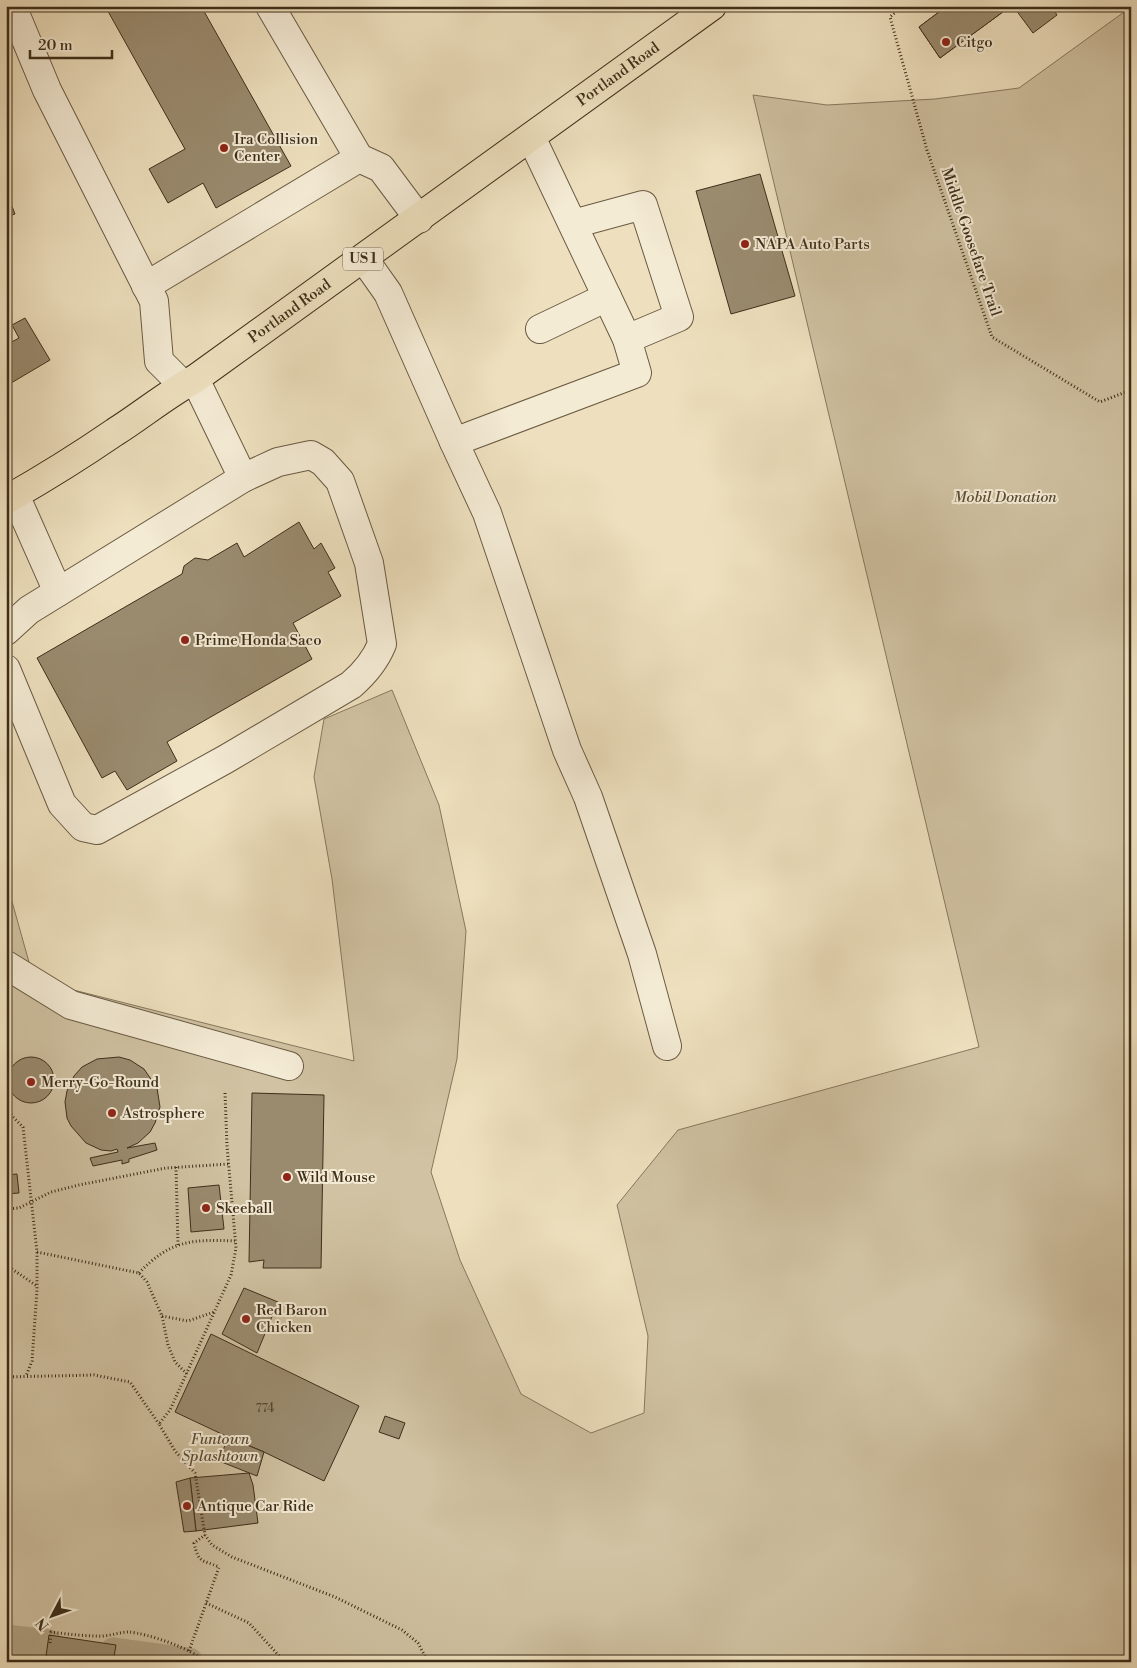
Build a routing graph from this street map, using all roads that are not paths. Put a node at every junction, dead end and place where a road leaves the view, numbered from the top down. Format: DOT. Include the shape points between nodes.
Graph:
graph roads {
  1 [pos="12,6"];
  2 [pos="270,6"];
  3 [pos="704,9"];
  4 [pos="531,137"];
  5 [pos="359,158"];
  6 [pos="419,218"];
  7 [pos="574,224"];
  8 [pos="364,259"];
  9 [pos="146,286"];
  10 [pos="607,296"];
  11 [pos="540,329"];
  12 [pos="628,339"];
  13 [pos="189,382"];
  14 [pos="454,442"];
  15 [pos="243,478"];
  16 [pos="11,497"];
  17 [pos="58,592"];
  18 [pos="6,631"];
  19 [pos="6,669"];
  20 [pos="6,965"];
  21 [pos="666,1046"];
  22 [pos="289,1066"];
  1 -- 9 [label="street" via="47,90"];
  2 -- 5 [label="street"];
  3 -- 4 [label="main road, Portland Road / US 1"];
  4 -- 6 [label="main road, Portland Road / US 1"];
  4 -- 7 [label="street"];
  5 -- 6 [label="street" via="380,168"];
  5 -- 9 [label="street"];
  6 -- 8 [label="main road, Portland Road / US 1"];
  7 -- 10 [label="street"];
  7 -- 12 [label="street" via="643,205 679,317"];
  8 -- 13 [label="main road, Portland Road / US 1"];
  8 -- 14 [label="street" via="388,292"];
  9 -- 13 [label="street" via="154,301 159,361"];
  10 -- 11 [label="street"];
  10 -- 12 [label="street"];
  12 -- 14 [label="street" via="637,373"];
  13 -- 15 [label="street"];
  13 -- 16 [label="main road, Portland Road / US 1"];
  14 -- 21 [label="street" via="488,513 567,750 588,798 642,954"];
  15 -- 17 [label="street"];
  15 -- 19 [label="street" via="278,462 311,455 324,462 340,481 368,563 382,644 377,657 351,685 97,830 83,827 62,804"];
  16 -- 17 [label="street"];
  17 -- 18 [label="street" via="29,610"];
  20 -- 22 [label="street" via="71,1005"];
}
